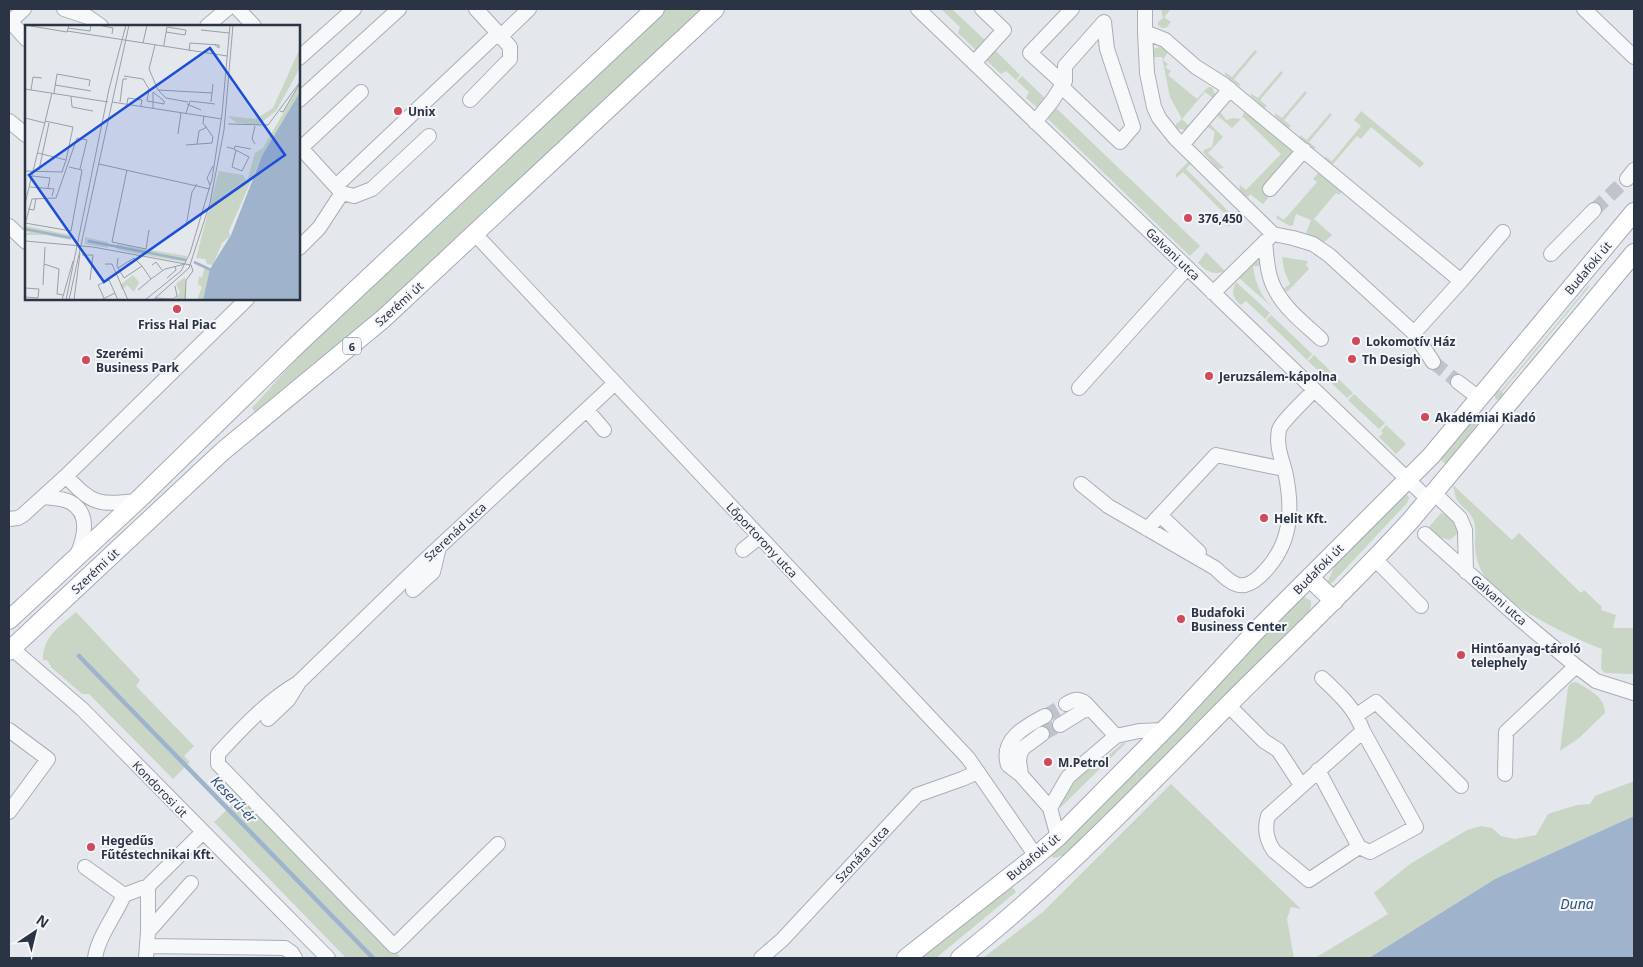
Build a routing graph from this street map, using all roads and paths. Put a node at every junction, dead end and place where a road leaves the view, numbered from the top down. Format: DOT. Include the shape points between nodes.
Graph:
graph roads {
  1 [pos="24,9"];
  2 [pos="64,9"];
  3 [pos="227,9"];
  4 [pos="238,9"];
  5 [pos="354,9"];
  6 [pos="399,9"];
  7 [pos="476,9"];
  8 [pos="529,9"];
  9 [pos="655,9"];
  10 [pos="715,9"];
  11 [pos="918,9"];
  12 [pos="982,9"];
  13 [pos="1072,9"];
  14 [pos="1145,9"];
  15 [pos="1584,9"];
  16 [pos="82,11"];
  17 [pos="9,22"];
  18 [pos="100,25"];
  19 [pos="208,25"];
  20 [pos="253,25"];
  21 [pos="1145,32"];
  22 [pos="500,35"];
  23 [pos="25,38"];
  24 [pos="300,57"];
  25 [pos="1634,57"];
  26 [pos="974,63"];
  27 [pos="1063,85"];
  28 [pos="1230,90"];
  29 [pos="361,92"];
  30 [pos="300,99"];
  31 [pos="470,100"];
  32 [pos="9,121"];
  33 [pos="1035,122"];
  34 [pos="25,134"];
  35 [pos="429,136"];
  36 [pos="1182,145"];
  37 [pos="300,147"];
  38 [pos="1304,150"];
  39 [pos="339,189"];
  40 [pos="1270,190"];
  41 [pos="1594,210"];
  42 [pos="1634,212"];
  43 [pos="9,226"];
  44 [pos="1503,232"];
  45 [pos="475,234"];
  46 [pos="1269,238"];
  47 [pos="25,241"];
  48 [pos="300,247"];
  49 [pos="1634,253"];
  50 [pos="1551,254"];
  51 [pos="1187,268"];
  52 [pos="1462,281"];
  53 [pos="1213,294"];
  54 [pos="246,300"];
  55 [pos="1414,333"];
  56 [pos="1321,339"];
  57 [pos="1433,362"];
  58 [pos="1458,382"];
  59 [pos="616,384"];
  60 [pos="1079,388"];
  61 [pos="1314,390"];
  62 [pos="1479,398"];
  63 [pos="587,410"];
  64 [pos="1499,415"];
  65 [pos="604,430"];
  66 [pos="1284,469"];
  67 [pos="66,476"];
  68 [pos="1407,480"];
  69 [pos="1081,484"];
  70 [pos="1431,496"];
  71 [pos="43,497"];
  72 [pos="137,501"];
  73 [pos="1160,515"];
  74 [pos="9,519"];
  75 [pos="1147,529"];
  76 [pos="1425,534"];
  77 [pos="759,537"];
  78 [pos="1465,542"];
  79 [pos="439,547"];
  80 [pos="744,550"];
  81 [pos="1450,557"];
  82 [pos="76,558"];
  83 [pos="1375,559"];
  84 [pos="1215,568"];
  85 [pos="1466,572"];
  86 [pos="1310,578"];
  87 [pos="413,590"];
  88 [pos="1334,601"];
  89 [pos="1421,606"];
  90 [pos="9,620"];
  91 [pos="10,648"];
  92 [pos="1576,666"];
  93 [pos="1322,678"];
  94 [pos="298,683"];
  95 [pos="1633,692"];
  96 [pos="1066,704"];
  97 [pos="1228,705"];
  98 [pos="1089,707"];
  99 [pos="1357,715"];
  100 [pos="1044,716"];
  101 [pos="268,719"];
  102 [pos="1060,725"];
  103 [pos="9,730"];
  104 [pos="1164,730"];
  105 [pos="1363,731"];
  106 [pos="1042,734"];
  107 [pos="1116,736"];
  108 [pos="1318,770"];
  109 [pos="978,772"];
  110 [pos="1505,774"];
  111 [pos="1021,775"];
  112 [pos="1302,785"];
  113 [pos="1461,786"];
  114 [pos="1050,808"];
  115 [pos="9,812"];
  116 [pos="203,832"];
  117 [pos="1058,836"];
  118 [pos="498,844"];
  119 [pos="1359,847"];
  120 [pos="1036,856"];
  121 [pos="85,867"];
  122 [pos="1052,880"];
  123 [pos="191,883"];
  124 [pos="148,886"];
  125 [pos="124,895"];
  126 [pos="148,932"];
  127 [pos="146,952"];
  128 [pos="95,958"];
  129 [pos="295,958"];
  130 [pos="328,958"];
  131 [pos="761,958"];
  132 [pos="906,958"];
  133 [pos="960,958"];
  1 -- 17 [label="street"];
  2 -- 16 [label="street"];
  3 -- 19 [label="street"];
  4 -- 20 [label="street"];
  5 -- 24 [label="street"];
  6 -- 30 [label="street"];
  7 -- 22 [label="street"];
  8 -- 22 [label="street"];
  9 -- 72 [label="main road, Szerémi út" via="299,343"];
  10 -- 45 [label="main road, Szerémi út / 6"];
  11 -- 26 [label="street, Galvani utca"];
  12 -- 26 [label="street" via="1004,30"];
  13 -- 27 [label="street" via="1030,53"];
  14 -- 21 [label="street"];
  15 -- 25 [label="street"];
  16 -- 18 [label="street"];
  17 -- 23 [label="street"];
  21 -- 28 [label="street" via="1165,40"];
  21 -- 36 [label="street" via="1147,72 1154,107 1166,128"];
  22 -- 31 [label="street" via="510,47 510,59"];
  22 -- 39 [label="street"];
  26 -- 33 [label="street, Galvani utca"];
  27 -- 27 [label="street" via="1065,66 1104,22 1107,49 1133,127 1120,142"];
  27 -- 33 [label="street"];
  28 -- 36 [label="street"];
  28 -- 38 [label="street"];
  29 -- 37 [label="street"];
  32 -- 34 [label="street"];
  33 -- 51 [label="street, Galvani utca"];
  35 -- 39 [label="street" via="367,192 354,196"];
  36 -- 46 [label="street"];
  37 -- 39 [label="street"];
  38 -- 40 [label="street"];
  38 -- 52 [label="street"];
  39 -- 48 [label="street" via="319,228"];
  41 -- 50 [label="street"];
  42 -- 62 [label="main road, Budafoki út"];
  43 -- 47 [label="street"];
  44 -- 52 [label="street"];
  45 -- 59 [label="street, Lőportorony utca"];
  45 -- 91 [label="main road, Szerémi út / 6" via="368,332 223,451"];
  46 -- 53 [label="street"];
  46 -- 55 [label="street" via="1294,238 1313,244"];
  46 -- 56 [label="street" via="1268,272 1275,291"];
  49 -- 64 [label="main road, Budafoki út"];
  51 -- 53 [label="street, Galvani utca"];
  51 -- 60 [label="street"];
  52 -- 55 [label="street"];
  53 -- 61 [label="street, Galvani utca"];
  54 -- 67 [label="street"];
  55 -- 57 [label="street"];
  58 -- 62 [label="street"];
  59 -- 63 [label="street, Szerenád utca"];
  59 -- 77 [label="street, Lőportorony utca"];
  61 -- 66 [label="street" via="1280,427 1279,454"];
  61 -- 68 [label="street, Galvani utca"];
  62 -- 64 [label="main road"];
  62 -- 68 [label="main road, Budafoki út"];
  63 -- 65 [label="street"];
  63 -- 79 [label="street, Szerenád utca"];
  64 -- 70 [label="main road, Budafoki út"];
  66 -- 73 [label="street" via="1216,455"];
  66 -- 84 [label="street" via="1290,508 1286,536 1271,566 1247,586 1230,582"];
  67 -- 71 [label="street"];
  67 -- 72 [label="street" via="86,496 98,502"];
  68 -- 70 [label="street, Galvani utca"];
  68 -- 86 [label="main road, Budafoki út"];
  69 -- 75 [label="street" via="1108,506"];
  70 -- 78 [label="street, Galvani utca" via="1460,518"];
  70 -- 83 [label="main road, Budafoki út"];
  71 -- 74 [label="street" via="23,515"];
  71 -- 82 [label="street" via="70,502 81,513 85,527"];
  72 -- 82 [label="main road, Szerémi út"];
  73 -- 75 [label="street"];
  73 -- 84 [label="street"];
  75 -- 84 [label="street"];
  76 -- 81 [label="street, Galvani utca"];
  77 -- 80 [label="street"];
  77 -- 109 [label="street, Lőportorony utca"];
  78 -- 81 [label="street"];
  78 -- 85 [label="street, Galvani utca"];
  79 -- 87 [label="street" via="433,572"];
  79 -- 94 [label="street, Szerenád utca"];
  81 -- 85 [label="street, Galvani utca"];
  82 -- 90 [label="main road, Szerémi út"];
  83 -- 88 [label="main road, Budafoki út"];
  83 -- 89 [label="street"];
  85 -- 92 [label="street, Galvani utca"];
  86 -- 88 [label="main road"];
  86 -- 104 [label="main road, Budafoki út"];
  88 -- 97 [label="main road, Budafoki út"];
  91 -- 116 [label="street, Kondorosi út" via="82,709"];
  92 -- 95 [label="street, Galvani utca" via="1596,681"];
  92 -- 110 [label="street" via="1506,732"];
  93 -- 99 [label="street"];
  94 -- 101 [label="street" via="288,700"];
  94 -- 118 [label="street" via="281,693 239,732 218,754 218,764 394,946"];
  96 -- 98 [label="street" via="1081,699"];
  97 -- 112 [label="street" via="1264,741 1278,750"];
  97 -- 122 [label="main road, Budafoki út"];
  98 -- 102 [label="street"];
  98 -- 107 [label="street"];
  99 -- 105 [label="street"];
  99 -- 113 [label="street" via="1376,702"];
  100 -- 111 [label="street" via="1020,729 1010,743 1008,765"];
  103 -- 115 [label="street" via="48,759"];
  104 -- 107 [label="street"];
  104 -- 117 [label="main road, Budafoki út"];
  105 -- 108 [label="street"];
  105 -- 119 [label="street" via="1416,826 1370,852"];
  106 -- 111 [label="street" via="1023,748 1020,754"];
  107 -- 114 [label="street" via="1068,777"];
  108 -- 112 [label="street"];
  108 -- 119 [label="street"];
  109 -- 120 [label="street, Lőportorony utca"];
  109 -- 131 [label="street, Szonáta utca" via="917,795 782,940"];
  111 -- 114 [label="street"];
  112 -- 119 [label="street" via="1268,816 1267,834 1274,851 1309,880"];
  114 -- 117 [label="street"];
  116 -- 124 [label="street"];
  116 -- 130 [label="street, Kondorosi út"];
  117 -- 120 [label="main road, Budafoki út"];
  120 -- 122 [label="main road"];
  120 -- 132 [label="main road, Budafoki út"];
  121 -- 125 [label="street"];
  122 -- 133 [label="main road, Budafoki út"];
  123 -- 126 [label="street"];
  124 -- 125 [label="street"];
  124 -- 126 [label="street"];
  125 -- 128 [label="street" via="97,947"];
  126 -- 127 [label="street"];
  127 -- 129 [label="street" via="285,948"];
}
